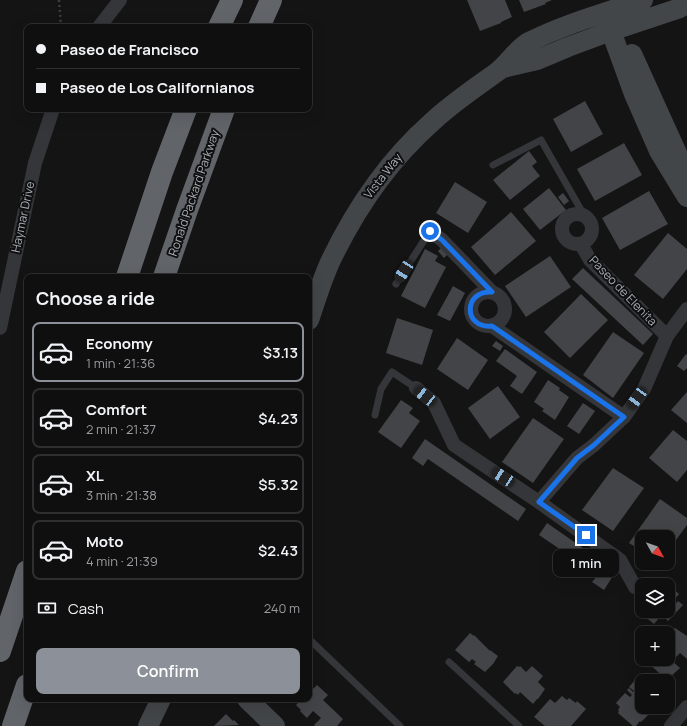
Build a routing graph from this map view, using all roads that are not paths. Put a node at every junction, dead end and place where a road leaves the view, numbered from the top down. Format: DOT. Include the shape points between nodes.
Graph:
graph roads {
  1 [pos="120,0"];
  2 [pos="232,0"];
  3 [pos="271,0"];
  4 [pos="644,0"];
  5 [pos="687,2"];
  6 [pos="102,24"];
  7 [pos="220,24"];
  8 [pos="260,24"];
  9 [pos="617,29"];
  10 [pos="503,68"];
  11 [pos="52,112"];
  12 [pos="185,112"];
  13 [pos="223,112"];
  14 [pos="493,165"];
  15 [pos="687,172"];
  16 [pos="687,196"];
  17 [pos="584,215"];
  18 [pos="430,231"];
  19 [pos="581,244"];
  20 [pos="128,274"];
  21 [pos="165,274"];
  22 [pos="396,284"];
  23 [pos="492,292"];
  24 [pos="687,309"];
  25 [pos="312,312"];
  26 [pos="492,326"];
  27 [pos="0,328"];
  28 [pos="667,336"];
  29 [pos="416,388"];
  30 [pos="375,414"];
  31 [pos="624,417"];
  32 [pos="539,502"];
  33 [pos="24,580"];
  34 [pos="635,587"];
  35 [pos="312,642"];
  36 [pos="0,651"];
  37 [pos="449,662"];
  38 [pos="24,694"];
  39 [pos="160,702"];
  40 [pos="250,702"];
  41 [pos="687,707"];
  42 [pos="13,726"];
  43 [pos="148,726"];
  44 [pos="275,726"];
  45 [pos="400,726"];
  46 [pos="519,726"];
  47 [pos="671,726"];
  1 -- 6 [label="street"];
  2 -- 7 [label="highway"];
  3 -- 8 [label="highway"];
  4 -- 10 [label="main road, Vista Way" via="526,44"];
  5 -- 9 [label="main road, Vista Way" via="680,8"];
  9 -- 10 [label="main road, Vista Way" via="537,60"];
  9 -- 15 [label="main road" via="630,49"];
  9 -- 16 [label="main road" via="634,94 659,151"];
  10 -- 25 [label="main road, Vista Way" via="432,122 379,179 359,208 331,261"];
  11 -- 27 [label="street, Haymar Drive" via="35,163"];
  12 -- 20 [label="highway"];
  13 -- 21 [label="highway, Ronald Packard Parkway"];
  14 -- 17 [label="lane" via="541,140"];
  17 -- 19 [label="street, Paseo de Elenita" via="591,221 593,230 589,239"];
  17 -- 19 [label="street, Paseo de Elenita" via="574,214 565,220 563,225 566,240"];
  18 -- 22 [label="lane"];
  18 -- 23 [label="street" via="442,240"];
  19 -- 28 [label="street, Paseo de Elenita" via="590,260"];
  23 -- 26 [label="street" via="501,298 505,309 502,320"];
  23 -- 26 [label="street" via="476,296 470,306 472,318 476,322 486,327"];
  24 -- 28 [label="street"];
  26 -- 31 [label="street"];
  28 -- 31 [label="street" via="644,389"];
  29 -- 30 [label="lane" via="392,372 381,389"];
  29 -- 32 [label="street" via="434,403 454,445"];
  31 -- 32 [label="street" via="577,458"];
  32 -- 34 [label="street" via="620,560"];
  33 -- 36 [label="highway"];
  35 -- 45 [label="lane"];
  37 -- 46 [label="lane"];
  38 -- 42 [label="highway"];
  39 -- 43 [label="main road"];
  40 -- 44 [label="main road"];
  41 -- 47 [label="street"];
}
